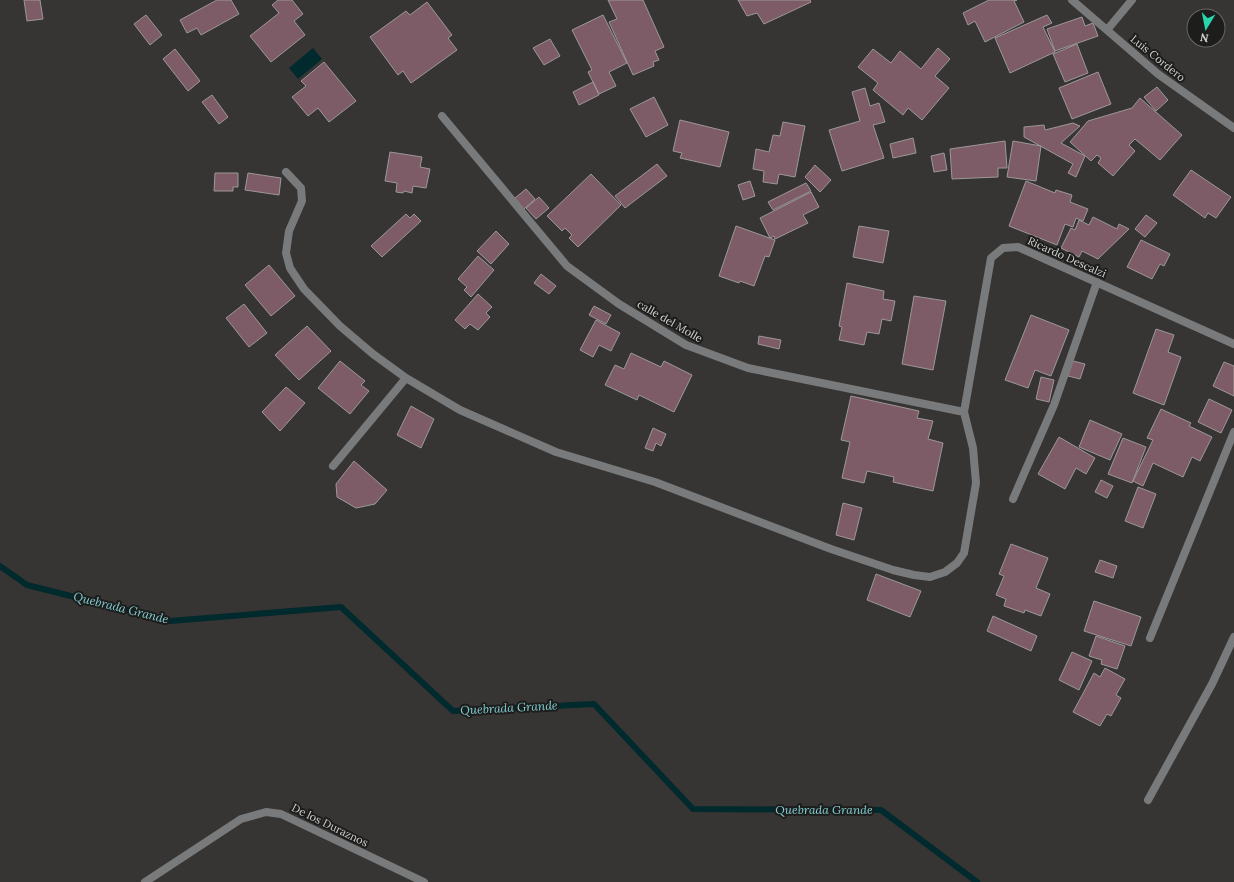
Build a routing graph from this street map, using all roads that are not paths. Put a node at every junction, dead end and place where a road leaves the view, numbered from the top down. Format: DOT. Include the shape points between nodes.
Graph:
graph roads {
  1 [pos="1072,0"];
  2 [pos="1132,0"];
  3 [pos="1107,30"];
  4 [pos="442,116"];
  5 [pos="1234,128"];
  6 [pos="286,172"];
  7 [pos="1096,282"];
  8 [pos="1234,344"];
  9 [pos="406,378"];
  10 [pos="964,412"];
  11 [pos="1234,432"];
  12 [pos="333,466"];
  13 [pos="1013,499"];
  14 [pos="1234,637"];
  15 [pos="1150,638"];
  16 [pos="1148,800"];
  17 [pos="145,882"];
  18 [pos="424,882"];
  1 -- 3 [label="street, Luis Cordero"];
  2 -- 3 [label="street"];
  3 -- 5 [label="street, Luis Cordero" via="1158,74"];
  4 -- 10 [label="street, calle del Molle" via="567,266 619,304 686,345 748,368"];
  6 -- 9 [label="street" via="301,188 302,201 289,231 286,253 290,268 304,289 340,326"];
  7 -- 8 [label="street, Ricardo Descalzi"];
  7 -- 10 [label="street, Ricardo Descalzi" via="1018,247 1003,248 991,258"];
  7 -- 13 [label="street" via="1054,405"];
  9 -- 10 [label="street" via="460,410 556,452 655,482 893,570 930,577 945,572 964,554 976,483 973,448"];
  9 -- 12 [label="street"];
  11 -- 15 [label="street"];
  14 -- 16 [label="street" via="1212,684"];
  17 -- 18 [label="street, De los Duraznos" via="240,819 266,812 281,814"];
}
